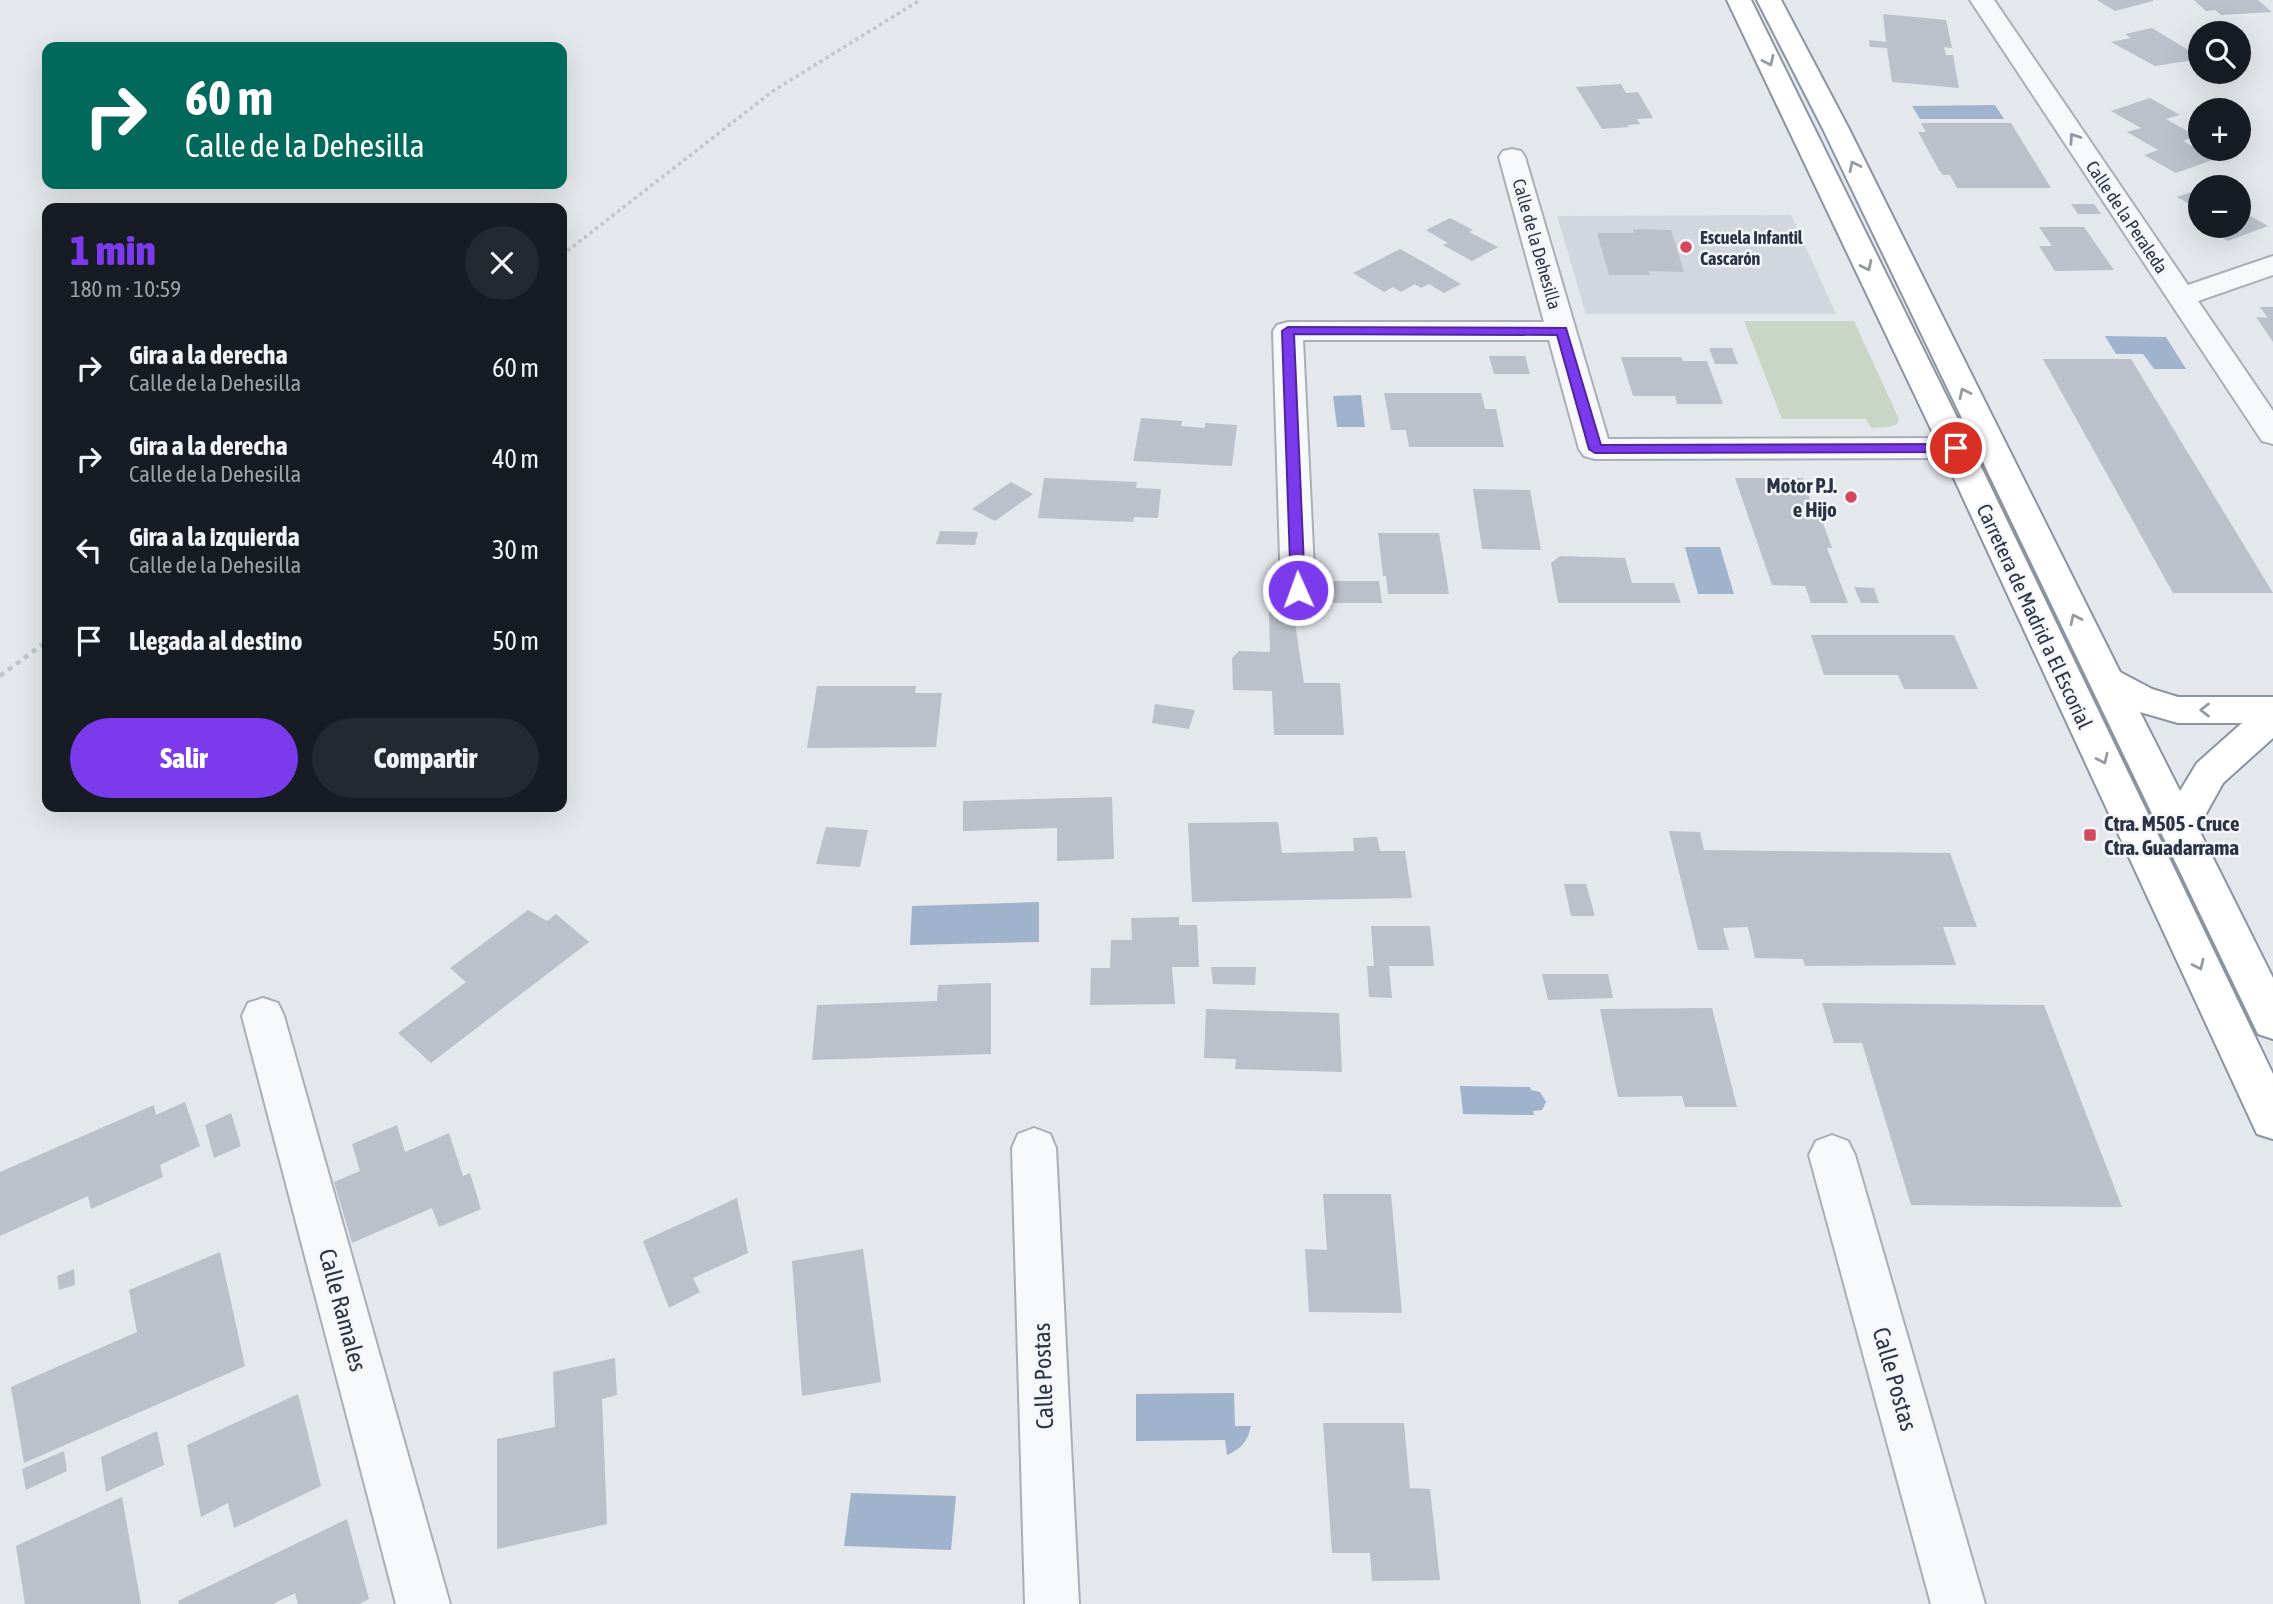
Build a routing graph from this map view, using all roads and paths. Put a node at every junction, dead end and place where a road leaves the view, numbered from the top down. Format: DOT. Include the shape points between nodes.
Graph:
graph roads {
  1 [pos="920,0"];
  2 [pos="1739,0"];
  3 [pos="1769,0"];
  4 [pos="1982,0"];
  5 [pos="1512,157"];
  6 [pos="567,252"];
  7 [pos="2273,265"];
  8 [pos="2181,297"];
  9 [pos="1562,331"];
  10 [pos="2273,434"];
  11 [pos="1956,448"];
  12 [pos="1298,590"];
  13 [pos="42,645"];
  14 [pos="0,676"];
  15 [pos="2105,680"];
  16 [pos="2273,710"];
  17 [pos="2273,717"];
  18 [pos="2179,826"];
  19 [pos="263,1016"];
  20 [pos="2273,1021"];
  21 [pos="2273,1121"];
  22 [pos="1034,1148"];
  23 [pos="1832,1155"];
  24 [pos="423,1604"];
  25 [pos="1052,1604"];
  26 [pos="1958,1604"];
  1 -- 6 [label="path" via="773,91"];
  2 -- 11 [label="highway, Carretera de Madrid a El Escorial, one-way"];
  15 -- 3 [label="highway, Carretera de Madrid a El Escorial, one-way"];
  8 -- 4 [label="street, Calle de la Peraleda, one-way"];
  5 -- 9 [label="street, Calle de la Dehesilla"];
  7 -- 8 [label="street"];
  8 -- 10 [label="street, Calle de la Peraleda"];
  9 -- 11 [label="street, Calle de la Dehesilla" via="1595,449"];
  9 -- 12 [label="street, Calle de la Dehesilla" via="1288,331"];
  11 -- 21 [label="highway, Carretera de Madrid a El Escorial, one-way"];
  13 -- 14 [label="path"];
  16 -- 15 [label="highway, one-way" via="2178,710 2140,699"];
  15 -- 18 [label="highway, Carretera de Madrid a El Escorial"];
  17 -- 18 [label="highway" via="2210,773"];
  18 -- 20 [label="highway, Carretera de Madrid a El Escorial"];
  19 -- 24 [label="street, Calle Ramales"];
  22 -- 25 [label="street, Calle Postas"];
  23 -- 26 [label="street, Calle Postas"];
}
